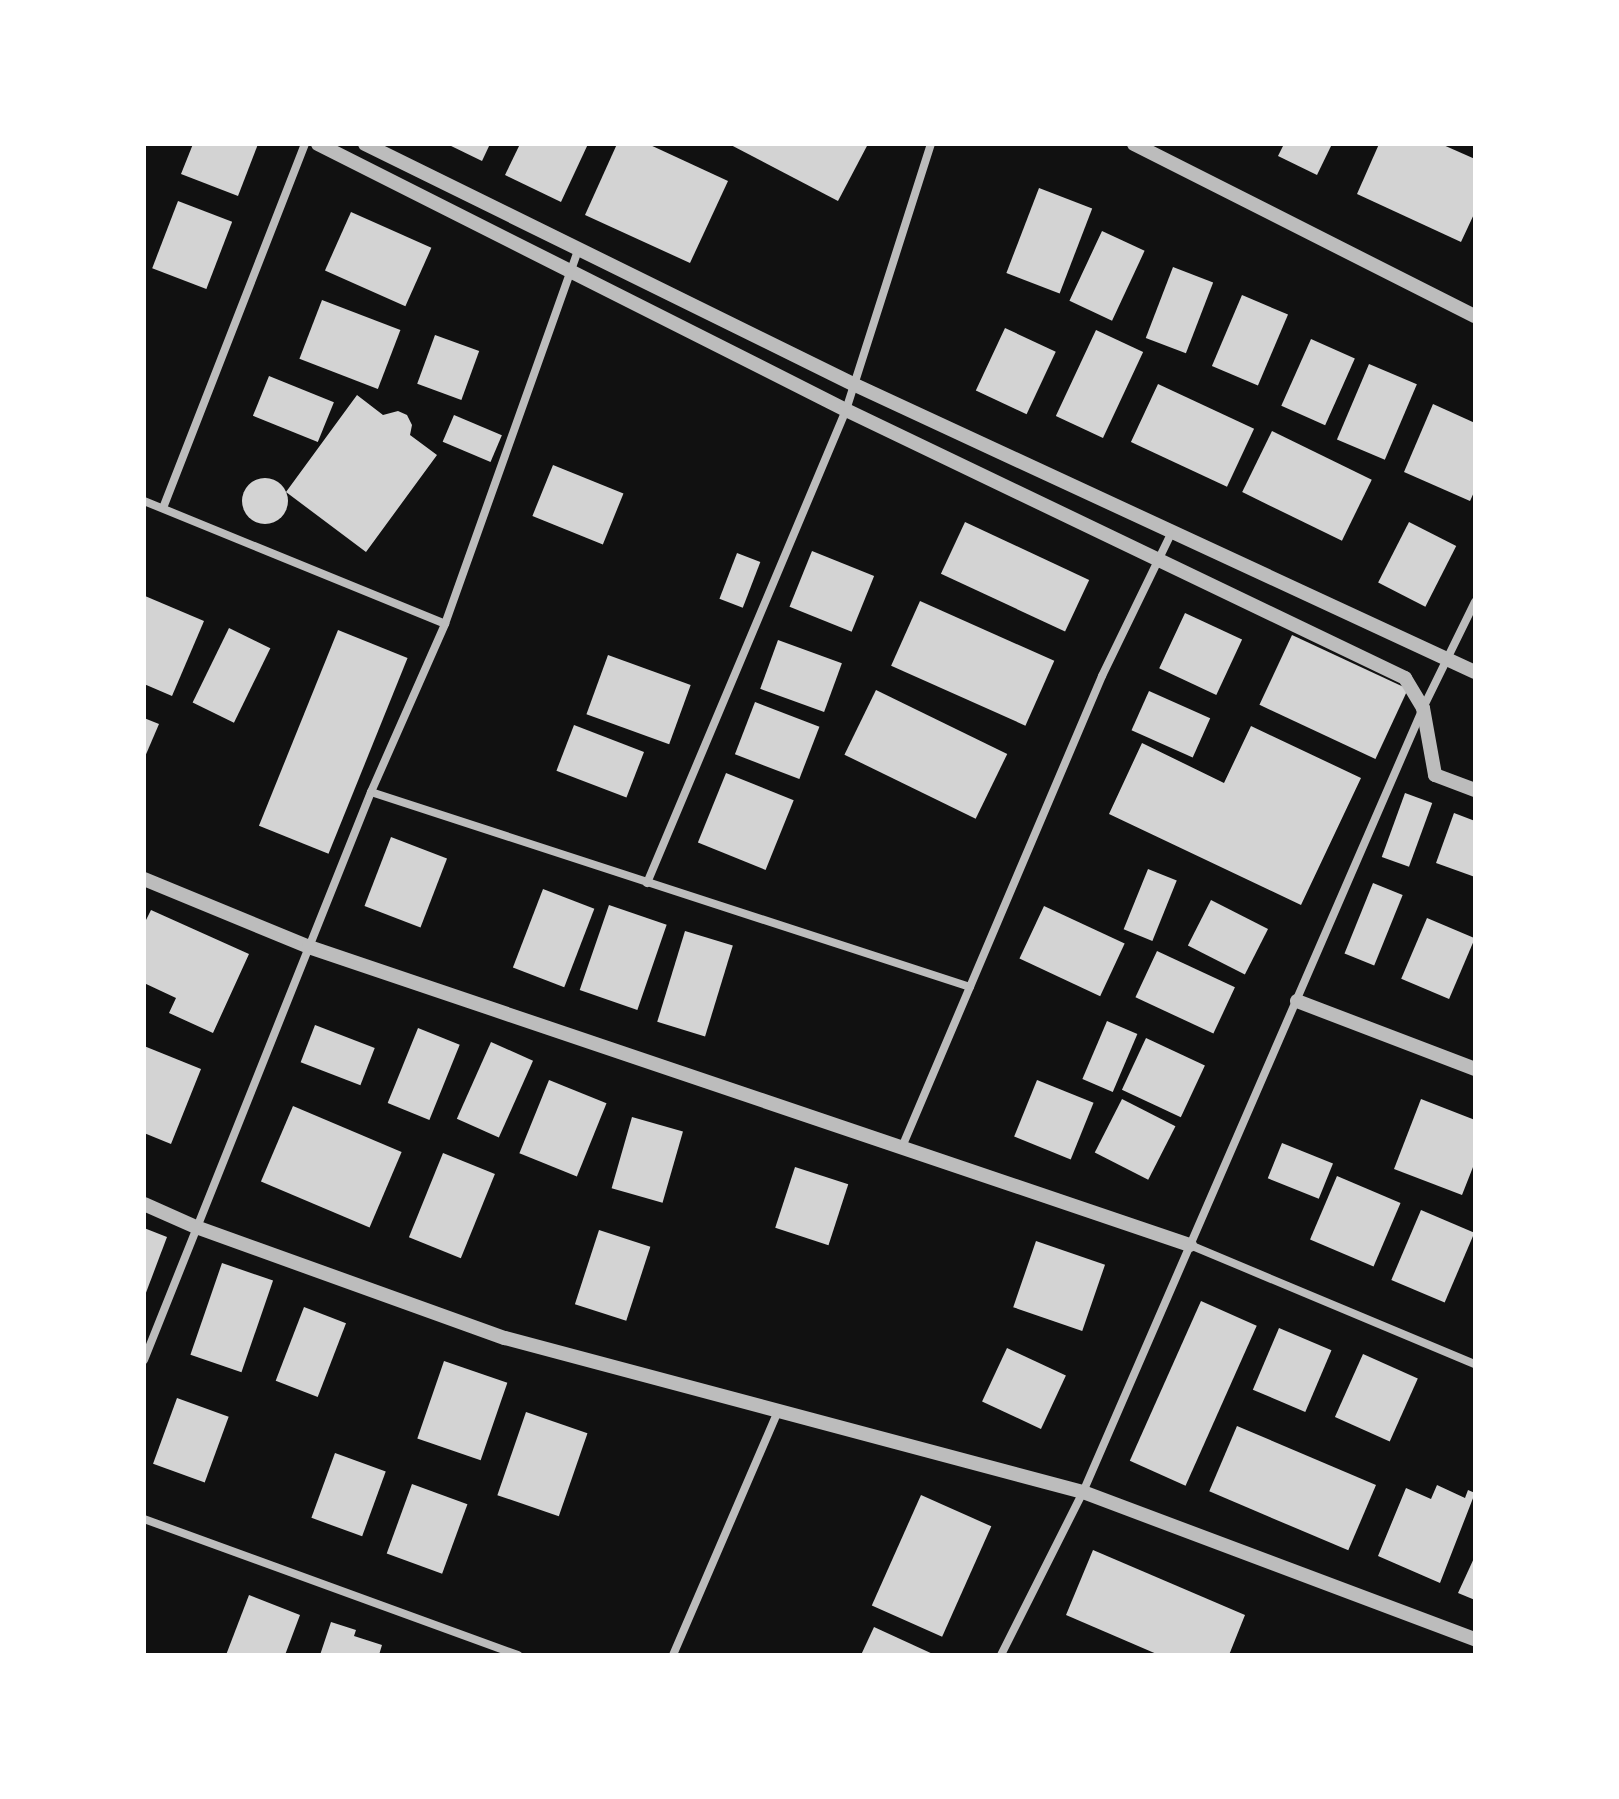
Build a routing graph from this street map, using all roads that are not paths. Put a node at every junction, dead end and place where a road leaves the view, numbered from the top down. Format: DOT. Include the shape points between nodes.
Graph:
graph roads {
  1 [pos="305,144"];
  2 [pos="318,144"];
  3 [pos="365,144"];
  4 [pos="931,144"];
  5 [pos="1134,144"];
  6 [pos="578,251"];
  7 [pos="572,270"];
  8 [pos="1475,316"];
  9 [pos="853,384"];
  10 [pos="846,410"];
  11 [pos="144,501"];
  12 [pos="163,508"];
  13 [pos="1171,534"];
  14 [pos="1158,559"];
  15 [pos="1475,602"];
  16 [pos="445,624"];
  17 [pos="1445,659"];
  18 [pos="1475,672"];
  19 [pos="1423,708"];
  20 [pos="1475,790"];
  21 [pos="371,792"];
  22 [pos="144,879"];
  23 [pos="647,883"];
  24 [pos="309,947"];
  25 [pos="970,987"];
  26 [pos="1297,1001"];
  27 [pos="1475,1069"];
  28 [pos="902,1147"];
  29 [pos="144,1204"];
  30 [pos="196,1227"];
  31 [pos="1190,1245"];
  32 [pos="144,1360"];
  33 [pos="1475,1364"];
  34 [pos="778,1411"];
  35 [pos="1083,1492"];
  36 [pos="144,1519"];
  37 [pos="1475,1639"];
  38 [pos="518,1655"];
  39 [pos="673,1655"];
  40 [pos="1001,1655"];
  1 -- 12 [label="street"];
  2 -- 7 [label="street"];
  3 -- 6 [label="street"];
  4 -- 9 [label="street"];
  5 -- 8 [label="street"];
  6 -- 7 [label="street"];
  6 -- 9 [label="street"];
  7 -- 10 [label="street"];
  7 -- 16 [label="street"];
  9 -- 10 [label="street"];
  9 -- 13 [label="street"];
  10 -- 14 [label="street"];
  10 -- 23 [label="street"];
  11 -- 12 [label="street"];
  12 -- 16 [label="street"];
  13 -- 14 [label="street"];
  13 -- 17 [label="street"];
  14 -- 19 [label="street" via="1405,678"];
  14 -- 25 [label="street" via="1102,676"];
  15 -- 17 [label="street"];
  16 -- 21 [label="street"];
  17 -- 18 [label="street"];
  17 -- 19 [label="street"];
  19 -- 20 [label="street" via="1435,775"];
  19 -- 26 [label="street"];
  21 -- 23 [label="street"];
  21 -- 24 [label="street"];
  22 -- 24 [label="street"];
  23 -- 25 [label="street"];
  24 -- 28 [label="street"];
  24 -- 30 [label="street"];
  25 -- 28 [label="street"];
  26 -- 27 [label="street"];
  26 -- 31 [label="street"];
  28 -- 31 [label="street"];
  29 -- 30 [label="street"];
  30 -- 32 [label="street"];
  30 -- 34 [label="street" via="505,1338"];
  31 -- 33 [label="street"];
  31 -- 35 [label="street"];
  34 -- 35 [label="street"];
  34 -- 39 [label="street"];
  35 -- 37 [label="street"];
  35 -- 40 [label="street"];
  36 -- 38 [label="street"];
}
